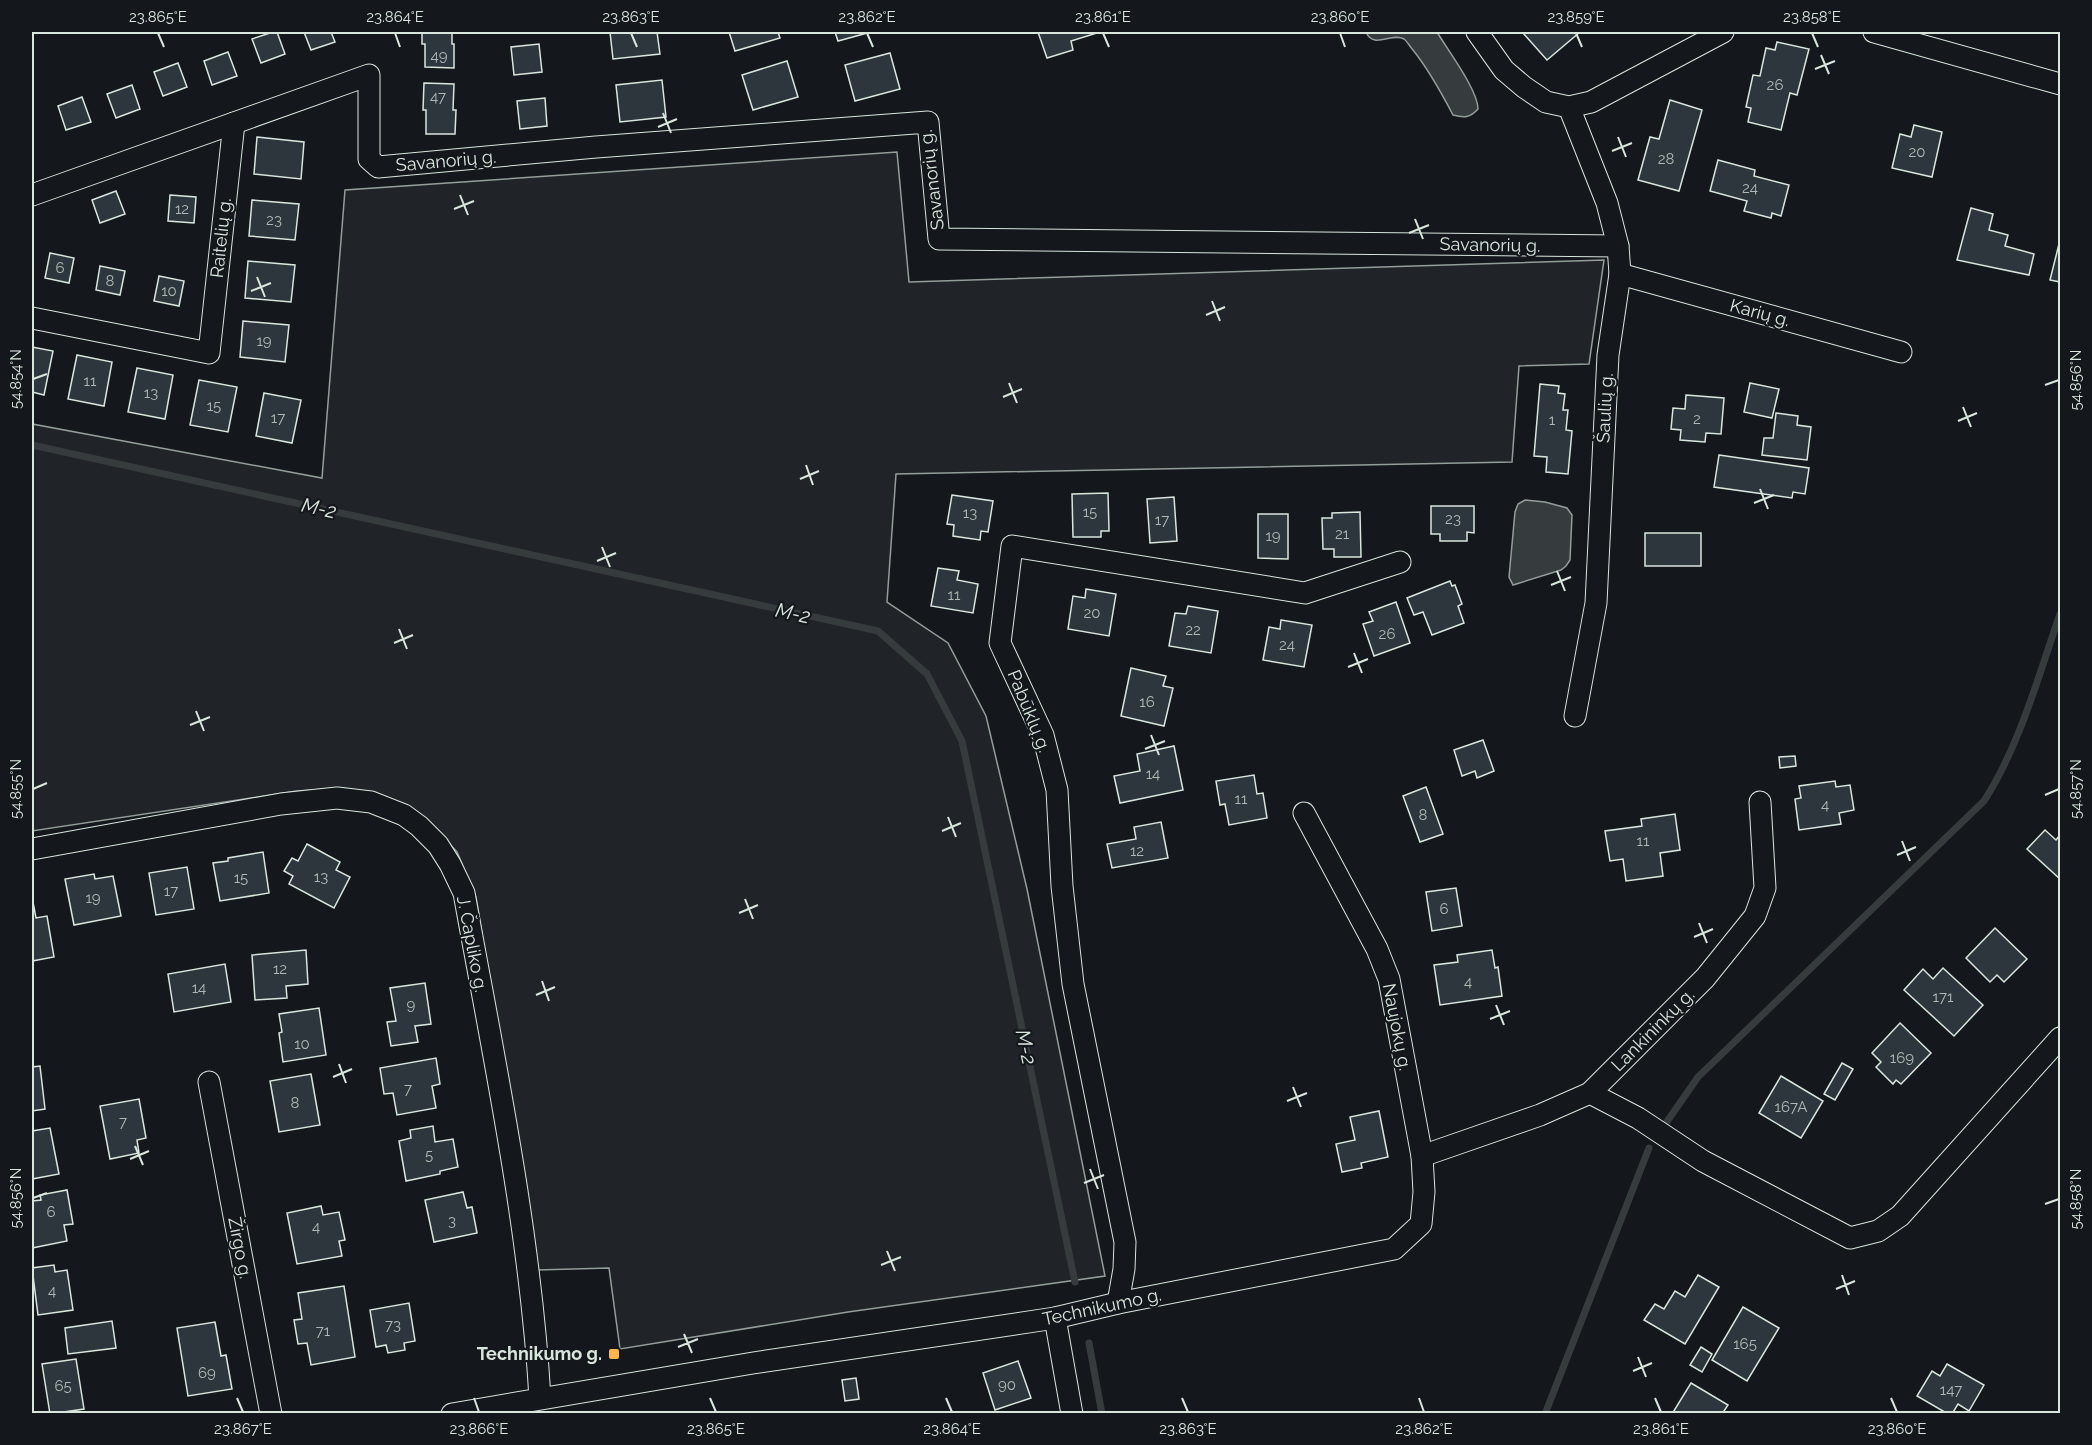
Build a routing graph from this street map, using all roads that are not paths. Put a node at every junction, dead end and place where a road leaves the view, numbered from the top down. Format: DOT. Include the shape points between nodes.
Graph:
graph roads {
  1 [pos="1477,32"];
  2 [pos="1723,32"];
  3 [pos="1874,32"];
  4 [pos="2061,84"];
  5 [pos="1569,108"];
  6 [pos="234,123"];
  7 [pos="32,195"];
  8 [pos="1618,246"];
  9 [pos="1620,274"];
  10 [pos="32,318"];
  11 [pos="1901,352"];
  12 [pos="1400,562"];
  13 [pos="1575,716"];
  14 [pos="1760,802"];
  15 [pos="1304,813"];
  16 [pos="32,849"];
  17 [pos="2061,1038"];
  18 [pos="209,1082"];
  19 [pos="1590,1093"];
  20 [pos="1422,1156"];
  21 [pos="1394,1249"];
  22 [pos="1118,1303"];
  23 [pos="1054,1318"];
  24 [pos="540,1398"];
  25 [pos="515,1408"];
  26 [pos="271,1413"];
  27 [pos="452,1413"];
  28 [pos="1072,1413"];
  1 -- 5 [label="street" via="1504,70 1517,81 1546,102"];
  2 -- 5 [label="street" via="1591,102"];
  3 -- 4 [label="street"];
  5 -- 8 [label="street, Šaulių g." via="1607,203"];
  6 -- 7 [label="street"];
  6 -- 8 [label="street, Savanorių g." via="369,75 369,159 378,167 928,122 939,239"];
  6 -- 10 [label="street, Raitelių g." via="208,353"];
  8 -- 9 [label="street, Šaulių g."];
  9 -- 11 [label="street, Karių g."];
  9 -- 13 [label="street, Šaulių g." via="1608,355 1596,603"];
  12 -- 22 [label="street, Pabūklų g." via="1305,593 1012,546 1000,643 1043,735 1057,790 1073,984 1125,1242"];
  14 -- 19 [label="street, Lankininkų g." via="1765,888 1755,916 1705,978"];
  15 -- 20 [label="street, Naujokų g." via="1389,979"];
  16 -- 24 [label="street, J. Čapliko g." via="282,804 337,798 371,802 404,815 438,845 464,893 512,1162"];
  17 -- 19 [label="street" via="1900,1216 1878,1231 1850,1238 1703,1161 1638,1118"];
  18 -- 26 [label="street, Žirgo g."];
  19 -- 20 [label="street, Lankininkų g." via="1540,1115"];
  20 -- 21 [label="street, Naujokų g." via="1421,1224"];
  21 -- 22 [label="street, Technikumo g."];
  22 -- 23 [label="street, Technikumo g."];
  23 -- 24 [label="street, Technikumo g."];
  23 -- 28 [label="street"];
  24 -- 25 [label="street, Technikumo g."];
  25 -- 27 [label="street, Technikumo g."];
}
